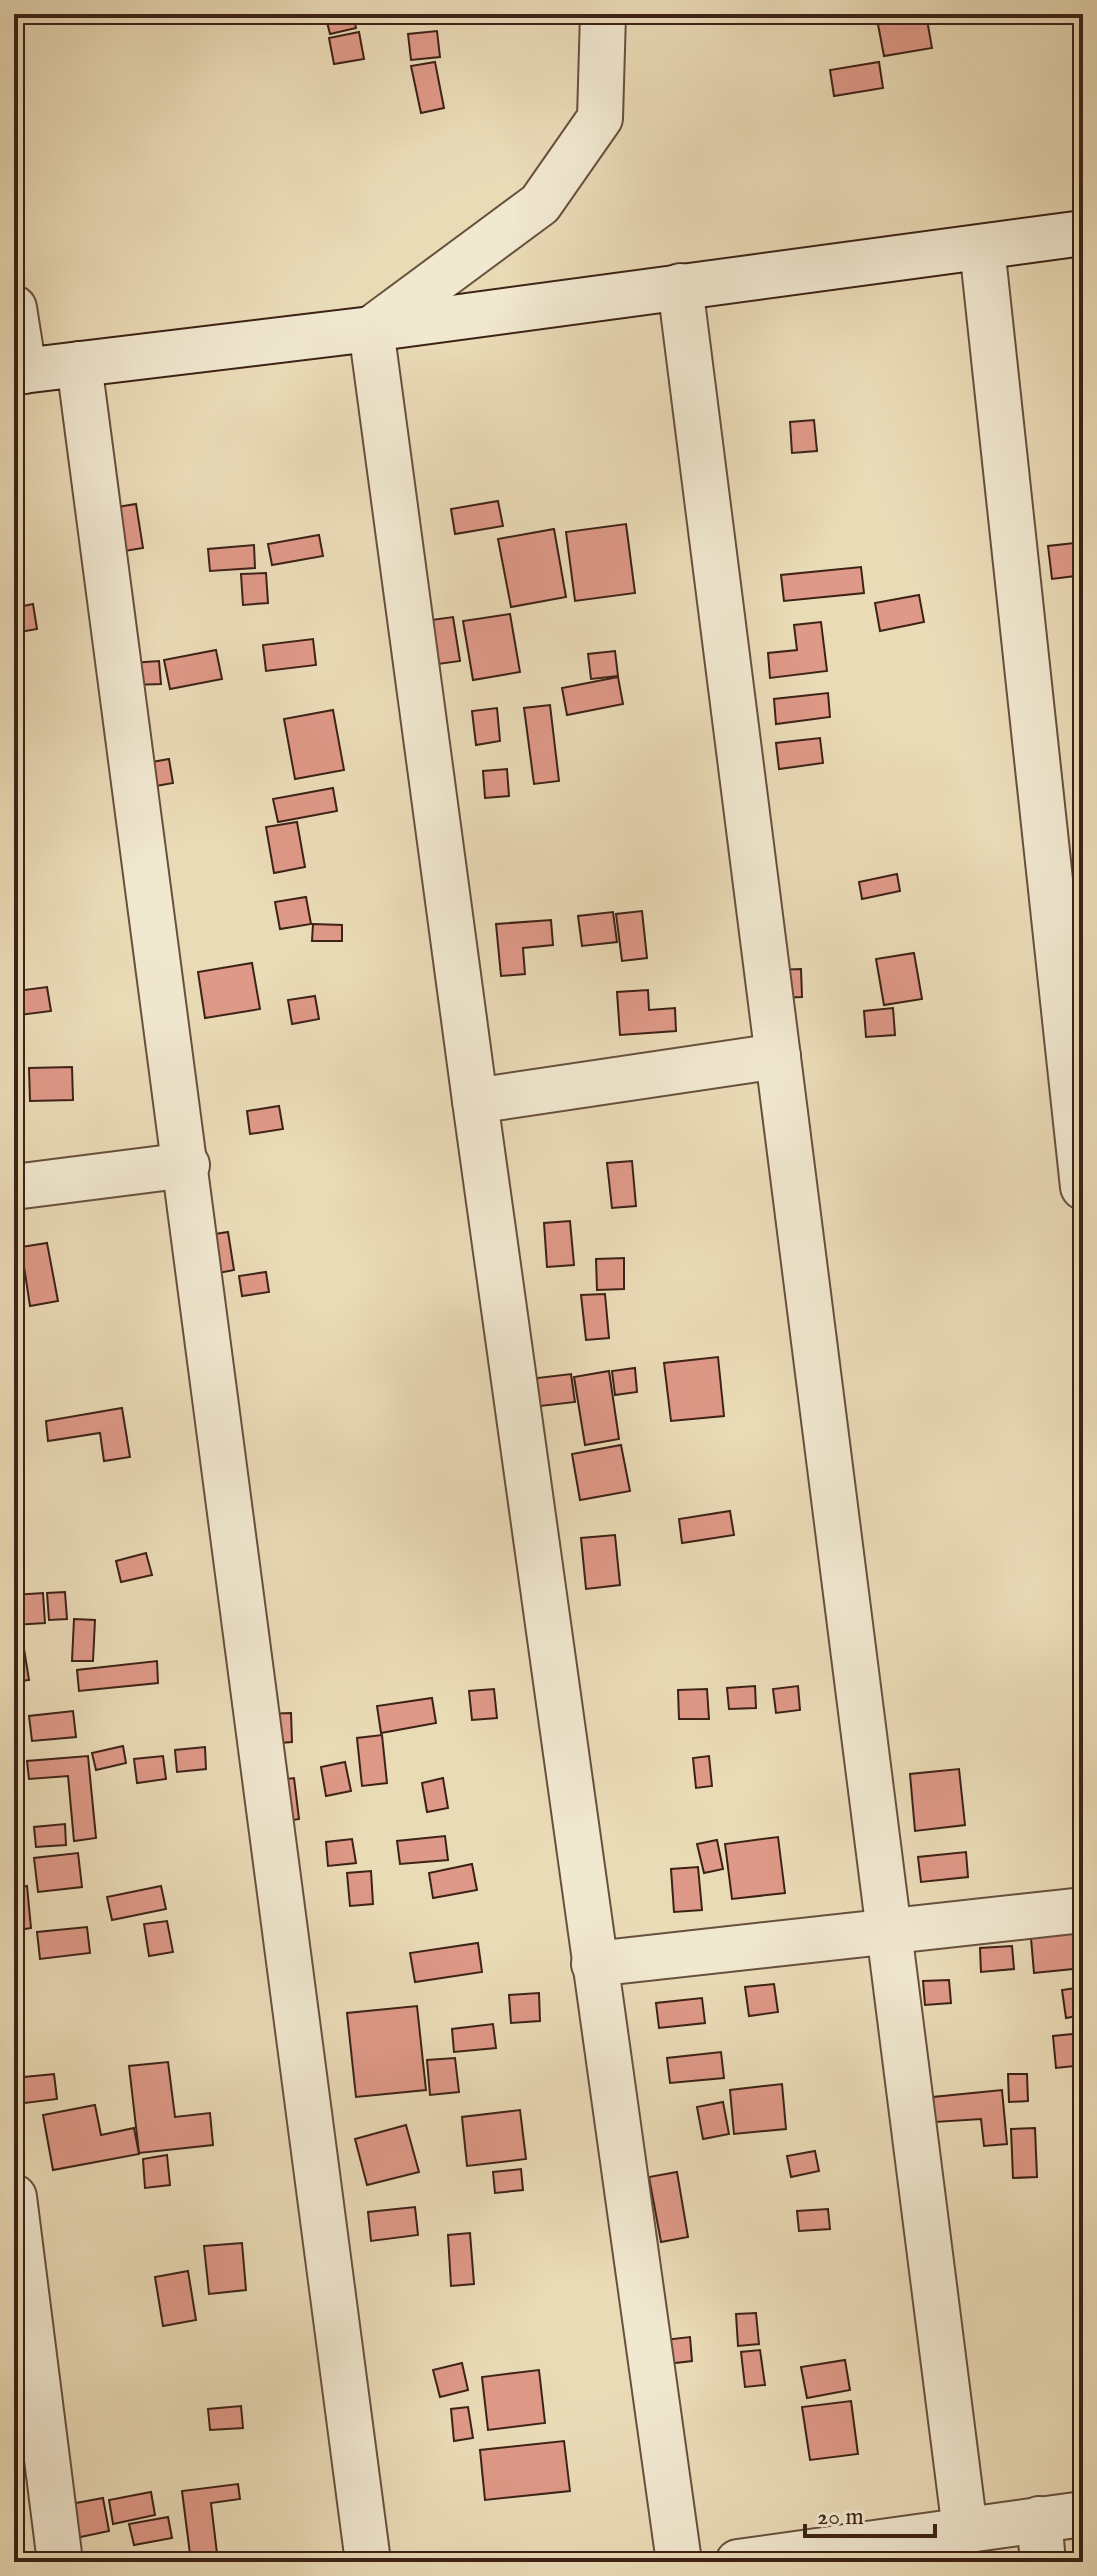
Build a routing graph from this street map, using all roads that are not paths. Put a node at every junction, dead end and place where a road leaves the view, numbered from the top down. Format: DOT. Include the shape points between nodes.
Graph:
graph roads {
  1 [pos="603,14"];
  2 [pos="1083,233"];
  3 [pos="982,247"];
  4 [pos="680,286"];
  5 [pos="14,308"];
  6 [pos="371,329"];
  7 [pos="79,364"];
  8 [pos="19,372"];
  9 [pos="778,1056"];
  10 [pos="475,1101"];
  11 [pos="187,1165"];
  12 [pos="14,1187"];
  13 [pos="1083,1187"];
  14 [pos="1083,1910"];
  15 [pos="891,1931"];
  16 [pos="594,1964"];
  17 [pos="14,2197"];
  18 [pos="1083,2514"];
  19 [pos="1039,2519"];
  20 [pos="965,2530"];
  21 [pos="60,2562"];
  22 [pos="368,2562"];
  23 [pos="679,2562"];
  24 [pos="738,2562"];
  25 [pos="1043,2562"];
  1 -- 6 [label="street" via="600,118 540,204"];
  2 -- 3 [label="street"];
  3 -- 4 [label="street"];
  3 -- 13 [label="street"];
  4 -- 6 [label="street"];
  4 -- 9 [label="street"];
  5 -- 8 [label="street"];
  6 -- 7 [label="street"];
  6 -- 10 [label="street"];
  7 -- 8 [label="street"];
  7 -- 11 [label="street"];
  9 -- 10 [label="street"];
  9 -- 15 [label="street"];
  10 -- 16 [label="street"];
  11 -- 12 [label="street"];
  11 -- 22 [label="street"];
  14 -- 15 [label="street"];
  15 -- 16 [label="street"];
  15 -- 20 [label="street"];
  16 -- 23 [label="street"];
  17 -- 21 [label="street"];
  18 -- 19 [label="street"];
  19 -- 20 [label="street"];
  19 -- 25 [label="street"];
  20 -- 24 [label="street"];
}
